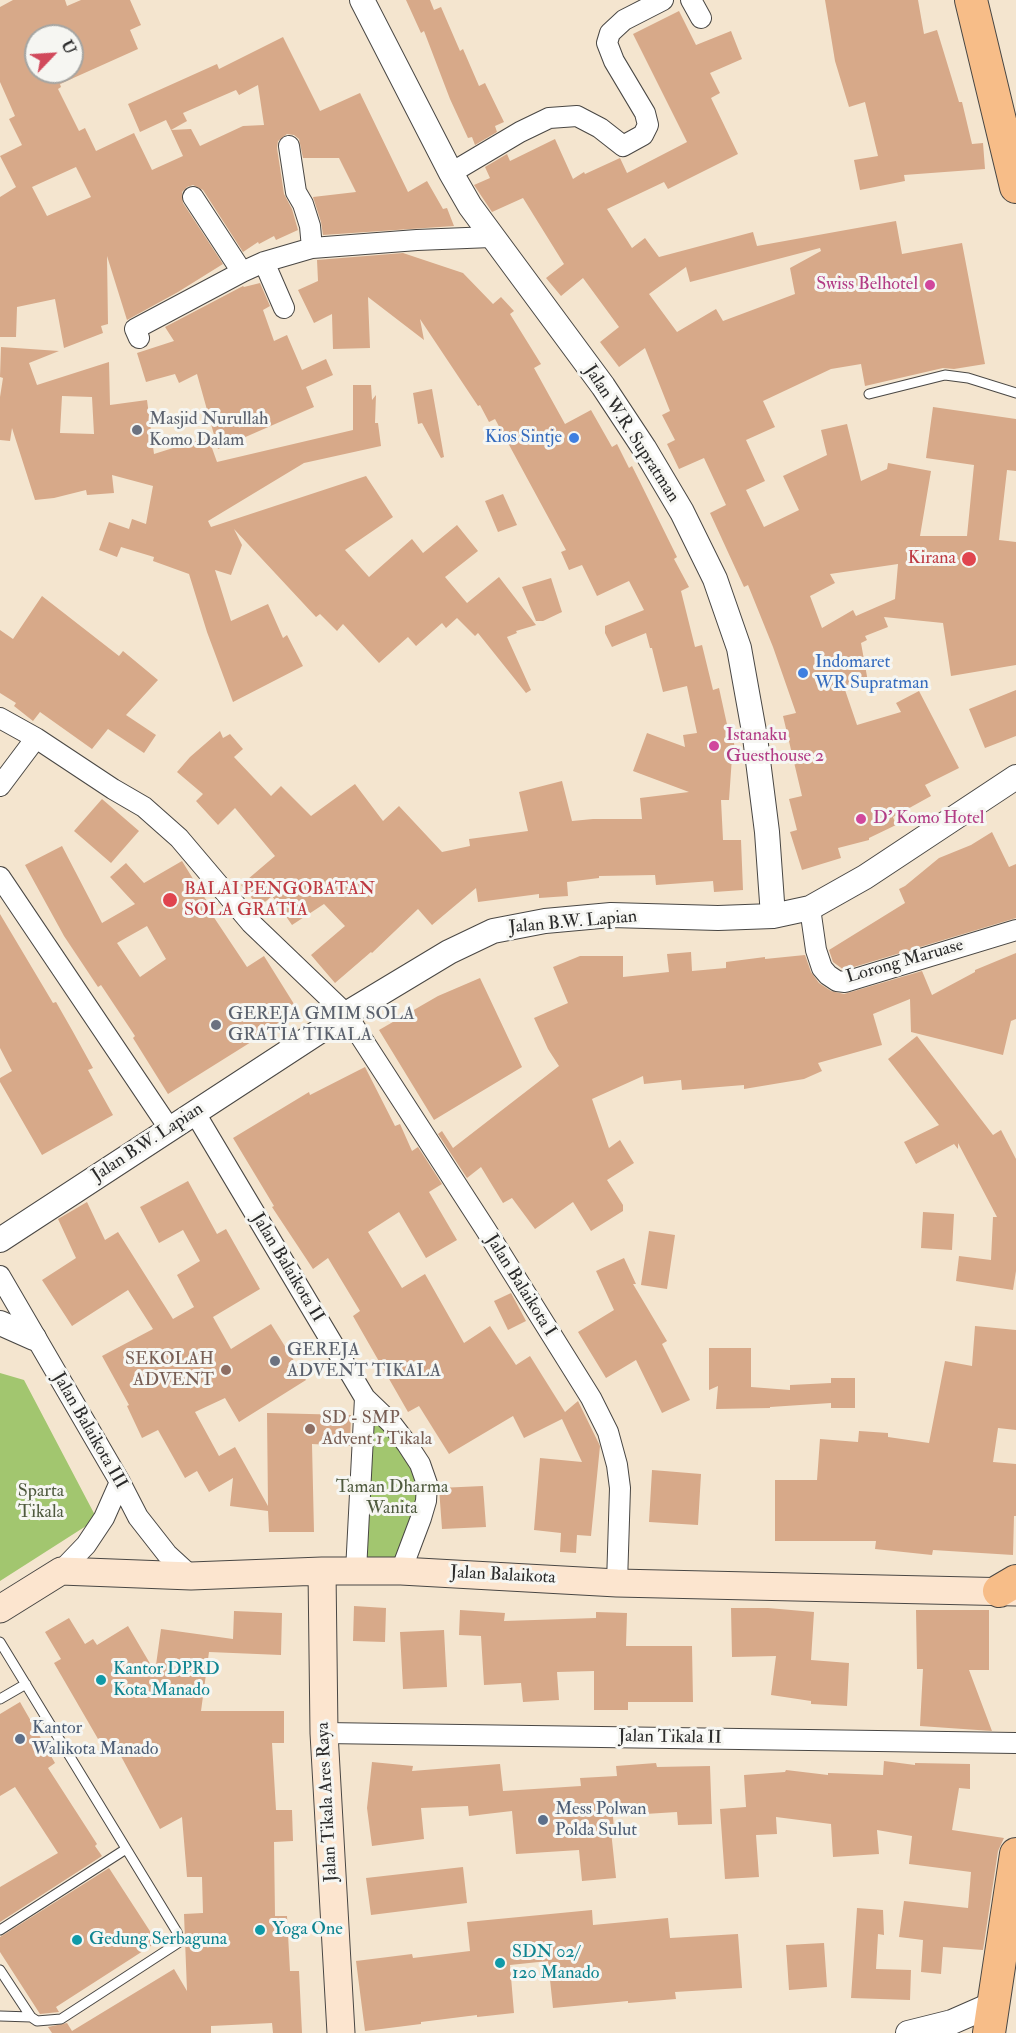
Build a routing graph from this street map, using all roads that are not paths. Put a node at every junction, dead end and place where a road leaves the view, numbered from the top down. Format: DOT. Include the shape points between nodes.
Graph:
graph roads {
  1 [pos="362,0"];
  2 [pos="663,0"];
  3 [pos="691,0"];
  4 [pos="971,0"];
  5 [pos="701,18"];
  6 [pos="289,146"];
  7 [pos="451,173"];
  8 [pos="1016,187"];
  9 [pos="194,197"];
  10 [pos="491,237"];
  11 [pos="312,248"];
  12 [pos="264,262"];
  13 [pos="242,272"];
  14 [pos="284,308"];
  15 [pos="139,339"];
  16 [pos="1016,393"];
  17 [pos="869,394"];
  18 [pos="0,718"];
  19 [pos="36,738"];
  20 [pos="1016,777"];
  21 [pos="0,786"];
  22 [pos="0,877"];
  23 [pos="810,909"];
  24 [pos="773,916"];
  25 [pos="1016,930"];
  26 [pos="346,1014"];
  27 [pos="195,1113"];
  28 [pos="169,1128"];
  29 [pos="0,1240"];
  30 [pos="0,1276"];
  31 [pos="0,1323"];
  32 [pos="34,1338"];
  33 [pos="365,1398"];
  34 [pos="120,1482"];
  35 [pos="61,1571"];
  36 [pos="322,1571"];
  37 [pos="356,1571"];
  38 [pos="401,1571"];
  39 [pos="191,1576"];
  40 [pos="617,1583"];
  41 [pos="1010,1588"];
  42 [pos="0,1609"];
  43 [pos="0,1642"];
  44 [pos="26,1684"];
  45 [pos="0,1699"];
  46 [pos="324,1733"];
  47 [pos="1016,1743"];
  48 [pos="126,1849"];
  49 [pos="1016,1854"];
  50 [pos="0,1930"];
  51 [pos="0,1970"];
  52 [pos="0,2016"];
  53 [pos="31,2017"];
  54 [pos="991,2019"];
  55 [pos="340,2033"];
  56 [pos="908,2033"];
  1 -- 7 [label="street, Jalan W.R. Supratman"];
  2 -- 7 [label="street" via="624,20 610,33 607,43 645,113 648,125 643,135 623,146 578,116 549,118"];
  3 -- 5 [label="street"];
  4 -- 8 [label="highway"];
  6 -- 11 [label="street" via="296,192 310,226"];
  7 -- 10 [label="street, Jalan W.R. Supratman"];
  9 -- 13 [label="street"];
  10 -- 11 [label="street"];
  10 -- 24 [label="street, Jalan W.R. Supratman" via="603,386 644,448 716,579 739,648 755,737"];
  11 -- 12 [label="street"];
  12 -- 13 [label="street"];
  12 -- 14 [label="street"];
  13 -- 15 [label="street" via="135,329"];
  16 -- 17 [label="lane" via="945,375"];
  18 -- 19 [label="street, Jalan Balaikota I"];
  19 -- 21 [label="street"];
  19 -- 26 [label="street, Jalan Balaikota I" via="144,807 179,838 251,922"];
  20 -- 23 [label="street, Jalan B.W. Lapian" via="866,877"];
  22 -- 28 [label="street"];
  23 -- 24 [label="street, Jalan B.W. Lapian"];
  23 -- 25 [label="street, Lorong Maruase" via="822,968 837,981 845,982"];
  24 -- 26 [label="street, Jalan B.W. Lapian" via="611,915 544,921 493,931 449,952"];
  26 -- 27 [label="street, Jalan B.W. Lapian"];
  26 -- 40 [label="street, Jalan Balaikota I" via="534,1307 608,1432 620,1488"];
  27 -- 28 [label="street, Jalan B.W. Lapian"];
  27 -- 33 [label="street, Jalan Balaikota II"];
  28 -- 29 [label="street, Jalan B.W. Lapian"];
  30 -- 32 [label="street, Jalan Balaikota III"];
  31 -- 32 [label="street"];
  32 -- 34 [label="street, Jalan Balaikota III"];
  33 -- 37 [label="street"];
  33 -- 38 [label="street, Jalan Balaikota II" via="407,1444 427,1484 421,1518"];
  34 -- 35 [label="street" via="104,1518 86,1545"];
  34 -- 39 [label="street, Jalan Balaikota III" via="150,1535"];
  35 -- 39 [label="main road, Jalan Balaikota"];
  35 -- 42 [label="main road"];
  36 -- 37 [label="main road, Jalan Balaikota"];
  36 -- 39 [label="main road, Jalan Balaikota"];
  36 -- 46 [label="main road, Jalan Tikala Ares Raya"];
  37 -- 38 [label="main road, Jalan Balaikota"];
  38 -- 40 [label="main road, Jalan Balaikota"];
  40 -- 41 [label="main road, Jalan Balaikota"];
  43 -- 44 [label="lane"];
  44 -- 45 [label="lane"];
  44 -- 48 [label="lane"];
  46 -- 47 [label="street, Jalan Tikala II"];
  46 -- 55 [label="main road, Jalan Tikala Ares Raya"];
  48 -- 50 [label="lane"];
  48 -- 53 [label="lane" via="177,1932 178,1943 61,2019 37,2021"];
  49 -- 54 [label="highway"];
  51 -- 53 [label="lane"];
  52 -- 53 [label="lane"];
  54 -- 56 [label="street" via="952,2022"];
}
